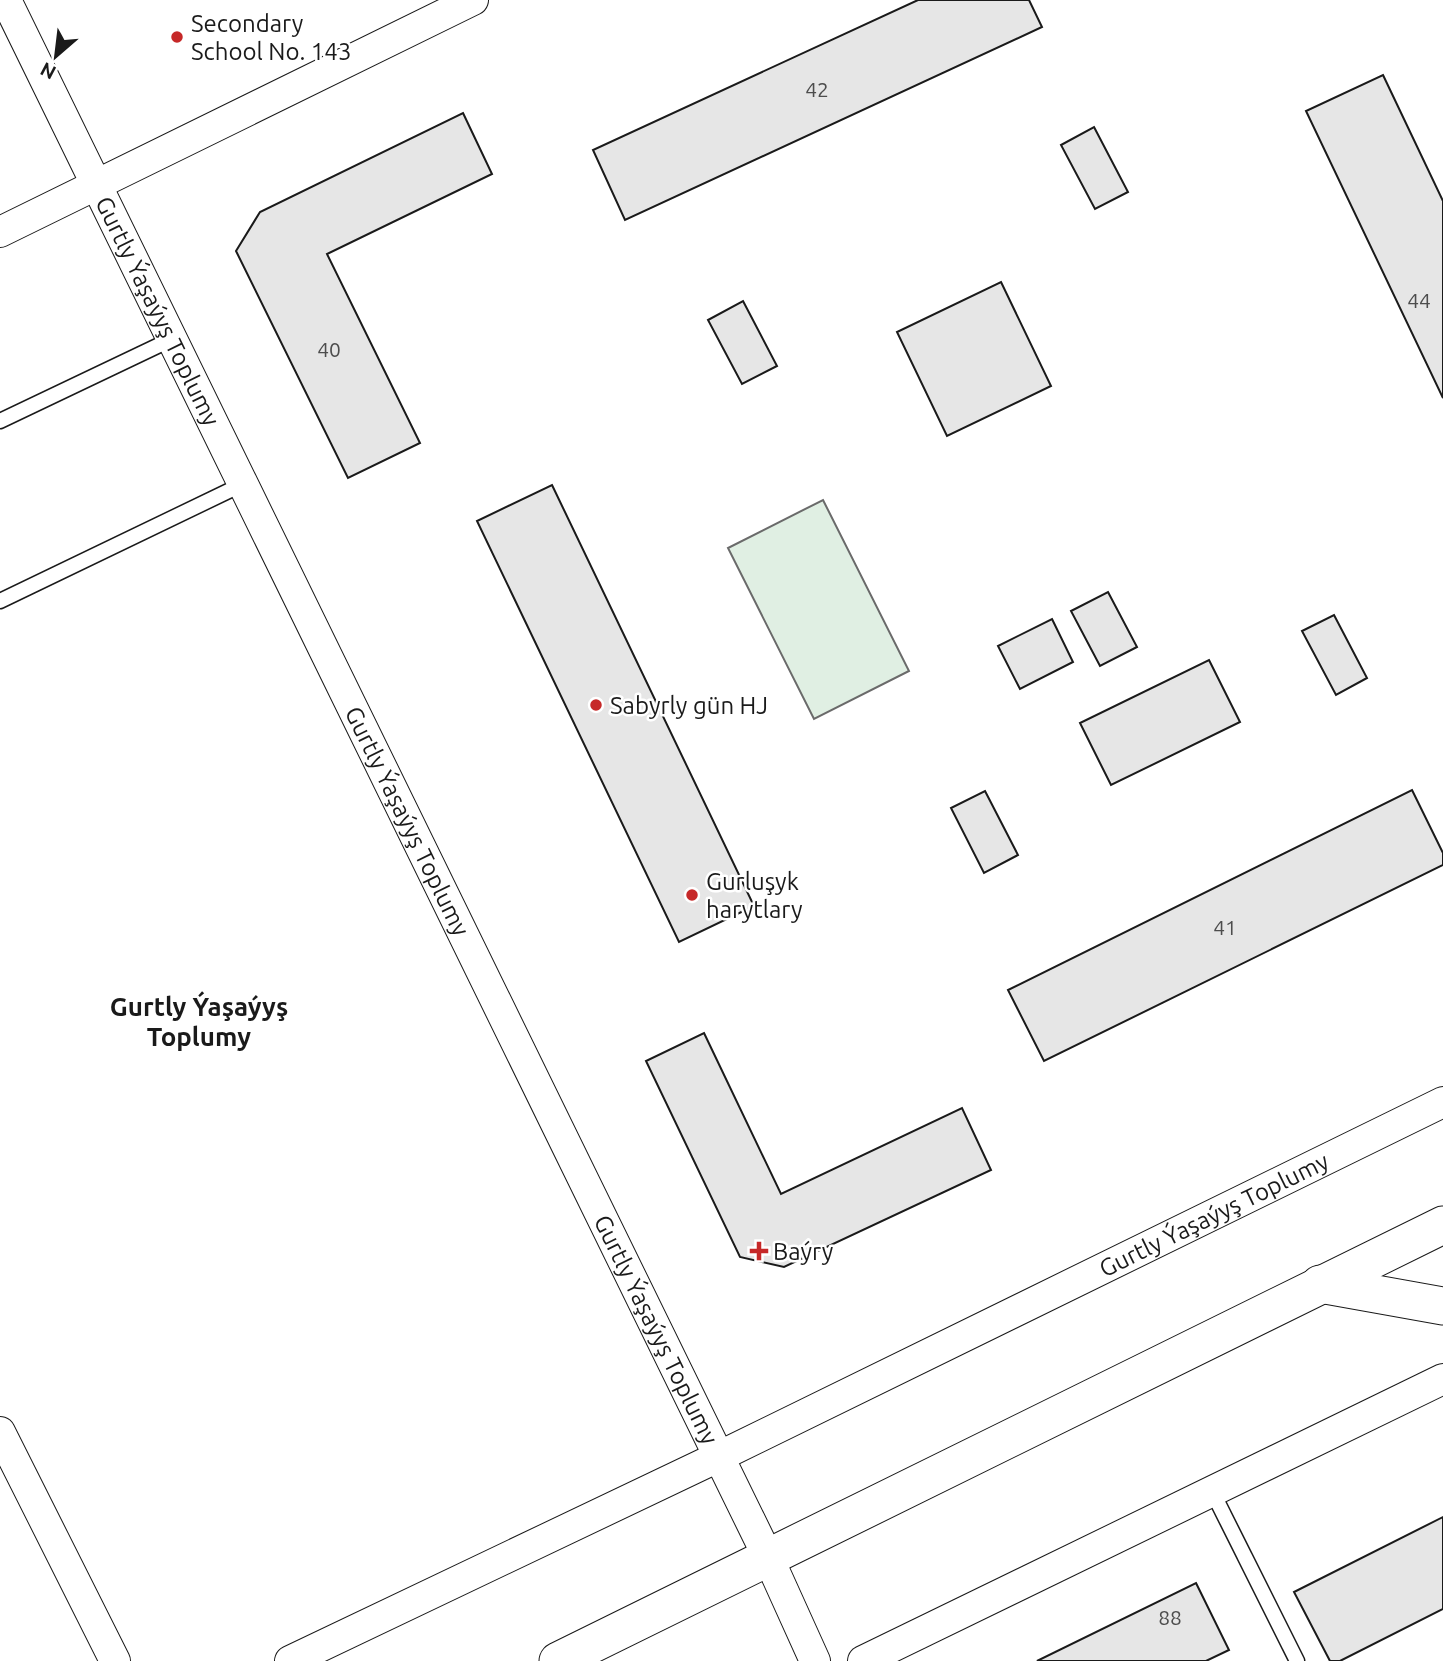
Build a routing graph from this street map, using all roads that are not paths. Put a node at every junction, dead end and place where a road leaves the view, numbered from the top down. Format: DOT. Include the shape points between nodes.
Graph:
graph roads {
  1 [pos="6,0"];
  2 [pos="473,0"];
  3 [pos="97,185"];
  4 [pos="0,232"];
  5 [pos="172,340"];
  6 [pos="0,421"];
  7 [pos="243,484"];
  8 [pos="0,601"];
  9 [pos="1443,1102"];
  10 [pos="1443,1225"];
  11 [pos="1320,1284"];
  12 [pos="1443,1306"];
  13 [pos="1443,1379"];
  14 [pos="0,1432"];
  15 [pos="718,1457"];
  16 [pos="1212,1491"];
  17 [pos="768,1557"];
  18 [pos="115,1661"];
  19 [pos="290,1661"];
  20 [pos="558,1661"];
  21 [pos="815,1661"];
  22 [pos="863,1661"];
  23 [pos="1297,1661"];
  1 -- 3 [label="street, Gurtly Ýaşaýyş Toplumy"];
  2 -- 3 [label="street, Gurtly Ýaşaýyş Toplumy"];
  3 -- 4 [label="street, Gurtly Ýaşaýyş Toplumy"];
  3 -- 5 [label="street, Gurtly Ýaşaýyş Toplumy"];
  5 -- 6 [label="lane"];
  5 -- 7 [label="street, Gurtly Ýaşaýyş Toplumy"];
  7 -- 8 [label="lane"];
  7 -- 15 [label="street, Gurtly Ýaşaýyş Toplumy"];
  9 -- 15 [label="street, Gurtly Ýaşaýyş Toplumy"];
  10 -- 11 [label="street"];
  11 -- 12 [label="street"];
  11 -- 17 [label="street"];
  13 -- 16 [label="street"];
  14 -- 18 [label="street"];
  15 -- 17 [label="street, Gurtly Ýaşaýyş Toplumy"];
  15 -- 19 [label="street, Gurtly Ýaşaýyş Toplumy"];
  16 -- 22 [label="street"];
  16 -- 23 [label="lane"];
  17 -- 20 [label="street"];
  17 -- 21 [label="street, Gurtly Ýaşaýyş Toplumy"];
}
